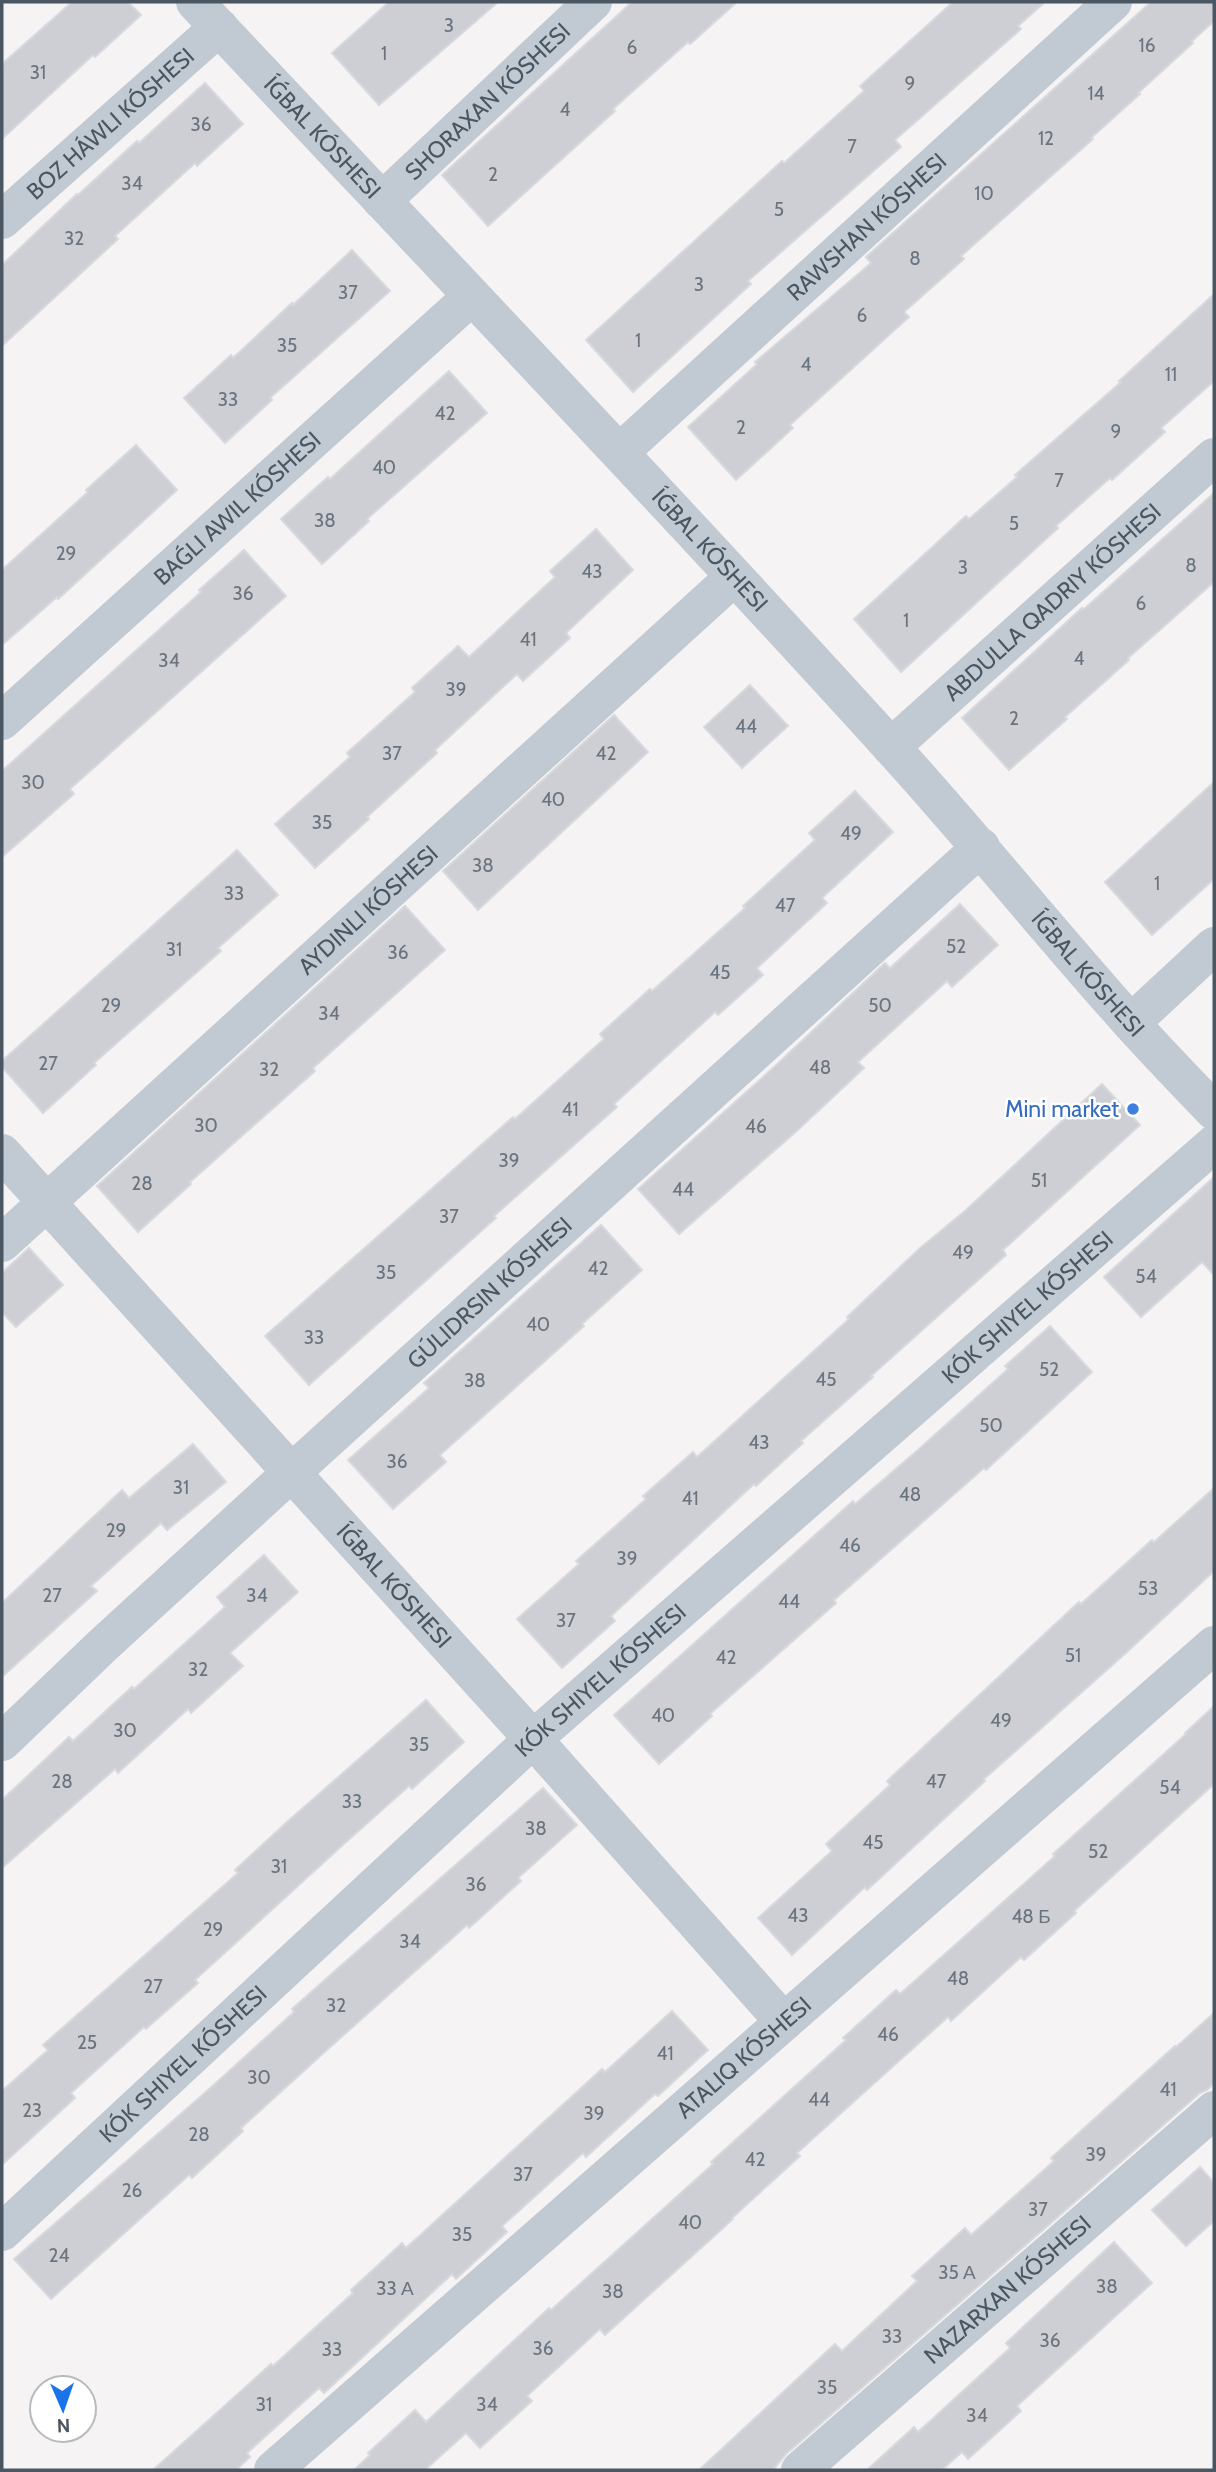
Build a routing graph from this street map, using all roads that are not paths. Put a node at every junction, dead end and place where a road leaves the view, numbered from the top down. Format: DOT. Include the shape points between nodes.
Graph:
graph roads {
  1 [pos="593,2"];
  2 [pos="1113,2"];
  3 [pos="207,14"];
  4 [pos="382,201"];
  5 [pos="2,220"];
  6 [pos="471,297"];
  7 [pos="620,452"];
  8 [pos="1214,457"];
  9 [pos="734,577"];
  10 [pos="2,721"];
  11 [pos="891,747"];
  12 [pos="981,847"];
  13 [pos="1214,946"];
  14 [pos="1131,1023"];
  15 [pos="1214,1111"];
  16 [pos="1214,1144"];
  17 [pos="2,1153"];
  18 [pos="47,1202"];
  19 [pos="2,1243"];
  20 [pos="291,1473"];
  21 [pos="1214,1645"];
  22 [pos="533,1739"];
  23 [pos="2,1742"];
  24 [pos="784,2022"];
  25 [pos="1214,2110"];
  26 [pos="2,2232"];
  27 [pos="273,2470"];
  28 [pos="800,2470"];
  1 -- 4 [label="street, SHORAXAN KÓSHESI"];
  2 -- 7 [label="street, RAWSHAN KÓSHESI"];
  3 -- 4 [label="street, ÍǴBAL KÓSHESI"];
  3 -- 5 [label="street, BOZ HÁWLI KÓSHESI"];
  4 -- 6 [label="street, ÍǴBAL KÓSHESI"];
  6 -- 7 [label="street, ÍǴBAL KÓSHESI"];
  6 -- 10 [label="street"];
  7 -- 9 [label="street, ÍǴBAL KÓSHESI"];
  8 -- 11 [label="street, ABDULLA QADRIY KÓSHESI"];
  9 -- 11 [label="street, ÍǴBAL KÓSHESI"];
  9 -- 18 [label="street"];
  11 -- 12 [label="street, ÍǴBAL KÓSHESI"];
  12 -- 14 [label="street, ÍǴBAL KÓSHESI"];
  12 -- 20 [label="street, GÚLIDRSIN KÓSHESI"];
  13 -- 14 [label="street"];
  14 -- 15 [label="street, ÍǴBAL KÓSHESI"];
  16 -- 22 [label="street, KÓK SHIYEL KÓSHESI"];
  17 -- 18 [label="street, ÍǴBAL KÓSHESI"];
  18 -- 19 [label="street"];
  18 -- 20 [label="street, ÍǴBAL KÓSHESI"];
  20 -- 22 [label="street, ÍǴBAL KÓSHESI"];
  20 -- 23 [label="street, GÚLIDRSIN KÓSHESI"];
  21 -- 24 [label="street"];
  22 -- 24 [label="street, ÍǴBAL KÓSHESI"];
  22 -- 26 [label="street, KÓK SHIYEL KÓSHESI"];
  24 -- 27 [label="street"];
  25 -- 28 [label="street, NAZARXAN KÓSHESI"];
}
